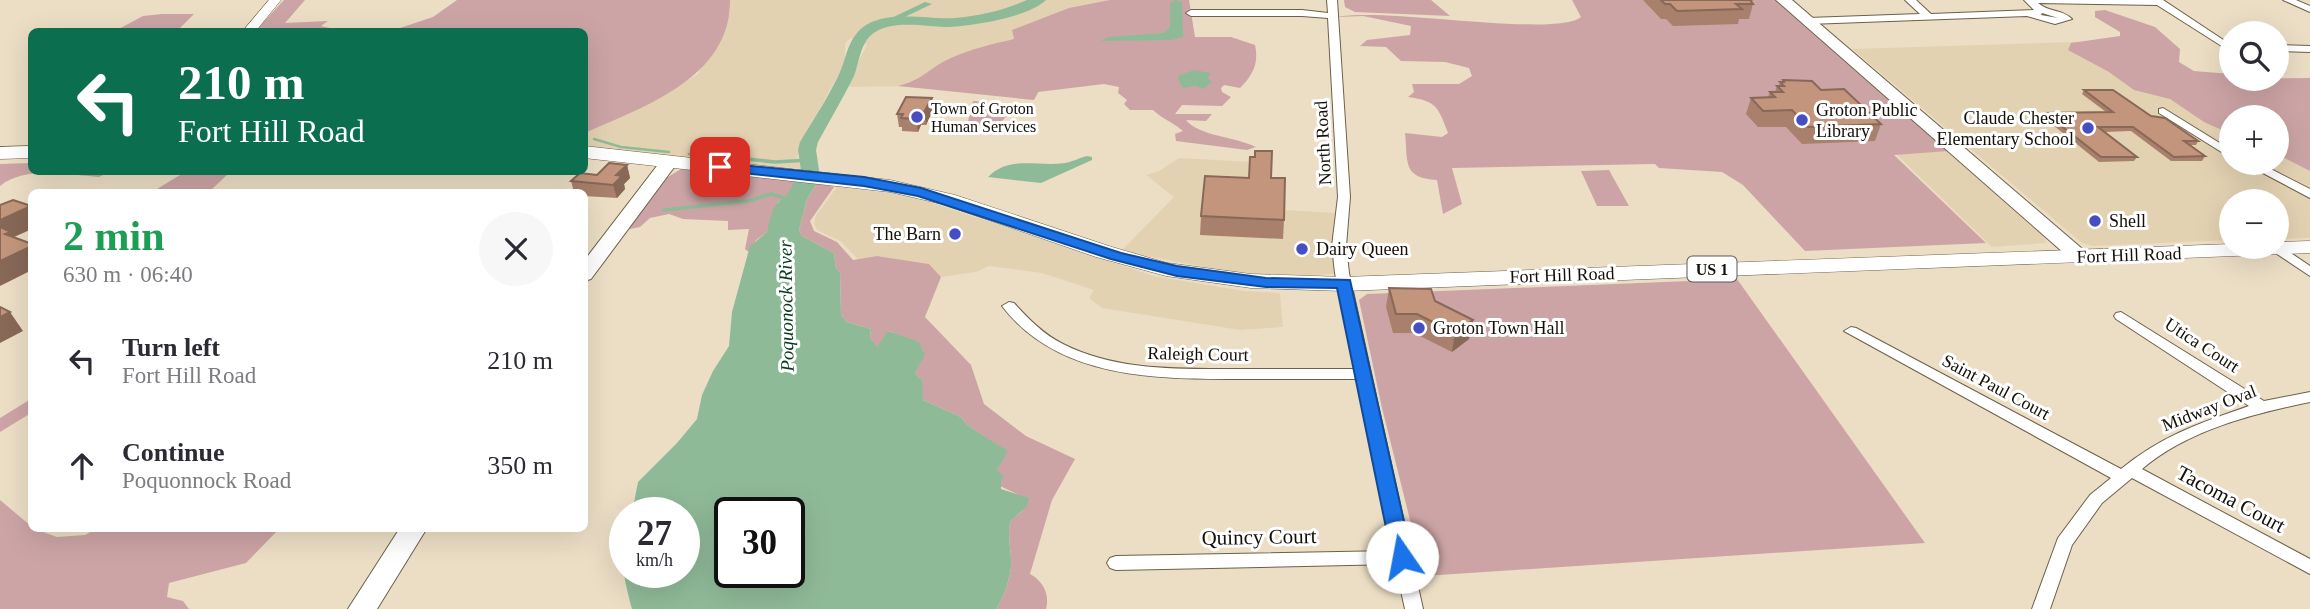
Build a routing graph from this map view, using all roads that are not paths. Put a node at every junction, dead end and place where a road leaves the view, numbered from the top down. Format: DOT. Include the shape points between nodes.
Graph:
graph roads {
  1 [pos="275,0"];
  2 [pos="1332,0"];
  3 [pos="1783,0"];
  4 [pos="1910,0"];
  5 [pos="2029,0"];
  6 [pos="2288,0"];
  7 [pos="2158,1"];
  8 [pos="2310,9"];
  9 [pos="1191,13"];
  10 [pos="1333,16"];
  11 [pos="1929,17"];
  12 [pos="1808,21"];
  13 [pos="251,28"];
  14 [pos="2219,41"];
  15 [pos="2289,48"];
  16 [pos="2310,49"];
  17 [pos="2163,111"];
  18 [pos="2219,147"];
  19 [pos="28,152"];
  20 [pos="588,152"];
  21 [pos="0,153"];
  22 [pos="669,162"];
  23 [pos="2273,175"];
  24 [pos="2310,194"];
  25 [pos="2310,247"];
  26 [pos="2289,248"];
  27 [pos="2219,251"];
  28 [pos="2289,256"];
  29 [pos="2080,257"];
  30 [pos="588,270"];
  31 [pos="2310,272"];
  32 [pos="1344,284"];
  33 [pos="1009,306"];
  34 [pos="2121,316"];
  35 [pos="1851,331"];
  36 [pos="1364,374"];
  37 [pos="2310,397"];
  38 [pos="2262,407"];
  39 [pos="2127,474"];
  40 [pos="411,532"];
  41 [pos="1402,557"];
  42 [pos="1116,562"];
  43 [pos="2310,567"];
  44 [pos="362,609"];
  45 [pos="1414,609"];
  46 [pos="2041,609"];
  1 -- 13 [label="street"];
  2 -- 10 [label="street, North Road"];
  3 -- 12 [label="main road"];
  4 -- 11 [label="street"];
  5 -- 7 [label="street"];
  5 -- 11 [label="street" via="2035,12"];
  6 -- 8 [label="street"];
  7 -- 14 [label="street"];
  9 -- 10 [label="street"];
  10 -- 32 [label="street, North Road" via="1344,197 1339,247"];
  11 -- 12 [label="street"];
  12 -- 29 [label="main road"];
  15 -- 16 [label="street"];
  17 -- 18 [label="street"];
  19 -- 21 [label="main road"];
  20 -- 22 [label="main road, US 1"];
  22 -- 30 [label="main road"];
  22 -- 32 [label="main road, Fort Hill Road / US 1" via="828,177 935,195 1116,256 1177,271 1266,282"];
  23 -- 24 [label="street"];
  25 -- 26 [label="main road, Fort Hill Road / US 1"];
  27 -- 29 [label="main road, Fort Hill Road / US 1"];
  28 -- 31 [label="street"];
  29 -- 32 [label="main road, Fort Hill Road / US 1"];
  32 -- 36 [label="street, North Road"];
  33 -- 36 [label="street, Raleigh Court" via="1023,325 1042,339 1128,371"];
  34 -- 38 [label="street, Utica Court"];
  35 -- 39 [label="street, Saint Paul Court"];
  36 -- 41 [label="street, North Road"];
  37 -- 38 [label="street, Midway Oval"];
  38 -- 39 [label="street, Midway Oval" via="2186,434 2151,453"];
  39 -- 43 [label="street, Tacoma Court"];
  39 -- 46 [label="street, Midway Oval" via="2096,499 2064,543"];
  40 -- 44 [label="main road"];
  41 -- 42 [label="street, Quincy Court"];
  41 -- 45 [label="street, North Road"];
}
